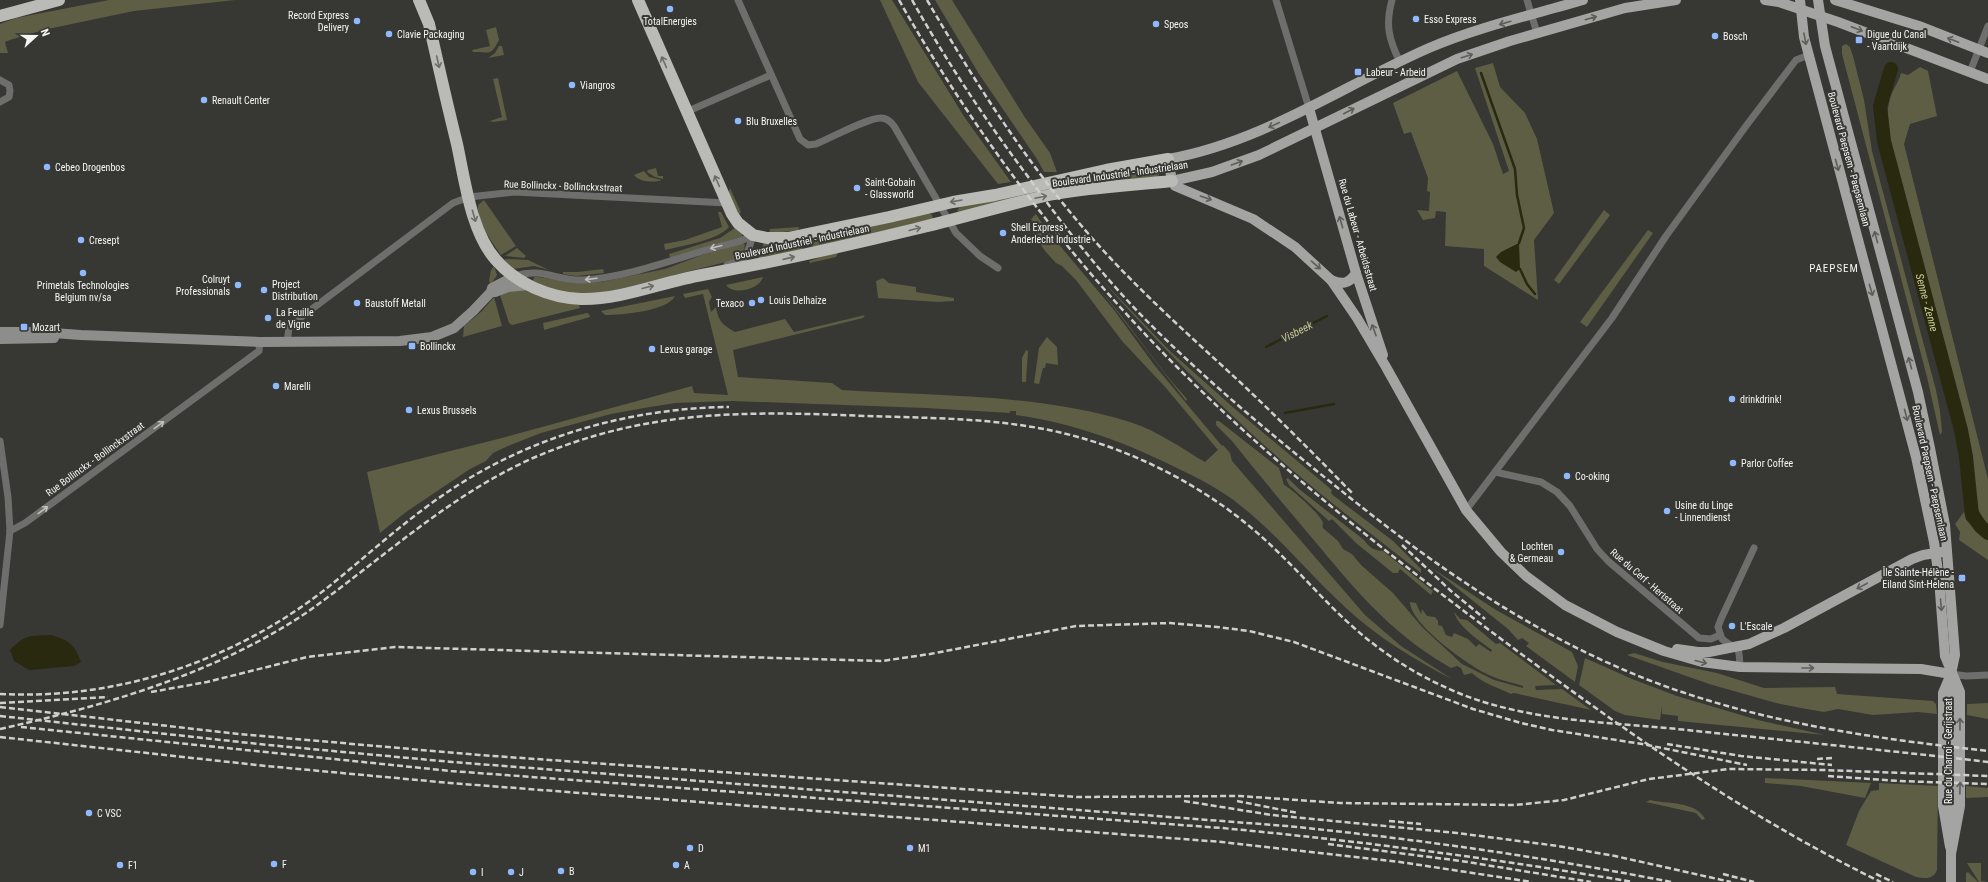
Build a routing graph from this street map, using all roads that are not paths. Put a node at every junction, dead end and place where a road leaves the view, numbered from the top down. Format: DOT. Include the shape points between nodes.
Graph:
graph roads {
  1 [pos="59,0"];
  2 [pos="419,0"];
  3 [pos="425,0"];
  4 [pos="638,0"];
  5 [pos="738,0"];
  6 [pos="1276,0"];
  7 [pos="1392,0"];
  8 [pos="1527,0"];
  9 [pos="1583,0"];
  10 [pos="1676,0"];
  11 [pos="1765,0"];
  12 [pos="1818,0"];
  13 [pos="1835,0"];
  14 [pos="1801,5"];
  15 [pos="1532,15"];
  16 [pos="0,16"];
  17 [pos="1820,16"];
  18 [pos="429,24"];
  19 [pos="1988,26"];
  20 [pos="1537,33"];
  21 [pos="1983,51"];
  22 [pos="1809,55"];
  23 [pos="1400,62"];
  24 [pos="1970,72"];
  25 [pos="771,75"];
  26 [pos="1988,78"];
  27 [pos="0,80"];
  28 [pos="0,102"];
  29 [pos="1309,108"];
  30 [pos="686,112"];
  31 [pos="1314,128"];
  32 [pos="1168,159"];
  33 [pos="1172,181"];
  34 [pos="469,197"];
  35 [pos="727,203"];
  36 [pos="940,205"];
  37 [pos="949,220"];
  38 [pos="753,235"];
  39 [pos="498,262"];
  40 [pos="998,268"];
  41 [pos="1356,273"];
  42 [pos="515,276"];
  43 [pos="686,278"];
  44 [pos="1331,280"];
  45 [pos="498,284"];
  46 [pos="528,285"];
  47 [pos="491,292"];
  48 [pos="1365,304"];
  49 [pos="1353,312"];
  50 [pos="0,332"];
  51 [pos="81,335"];
  52 [pos="0,339"];
  53 [pos="260,342"];
  54 [pos="287,342"];
  55 [pos="1386,367"];
  56 [pos="0,441"];
  57 [pos="1495,472"];
  58 [pos="1466,510"];
  59 [pos="10,531"];
  60 [pos="1754,548"];
  61 [pos="1948,552"];
  62 [pos="1935,553"];
  63 [pos="0,625"];
  64 [pos="1720,635"];
  65 [pos="1651,644"];
  66 [pos="1737,647"];
  67 [pos="1740,667"];
  68 [pos="1951,674"];
  69 [pos="1988,675"];
  70 [pos="1951,882"];
  1 -- 16 [label="highway"];
  2 -- 18 [label="highway"];
  3 -- 18 [label="street"];
  30 -- 4 [label="highway, one-way"];
  5 -- 25 [label="street"];
  6 -- 29 [label="street"];
  7 -- 23 [label="street" via="1388,14 1389,38"];
  8 -- 15 [label="street"];
  9 -- 15 [label="main road, Boulevard Industriel - Industrielaan"];
  20 -- 10 [label="main road, Boulevard Industriel - Industrielaan, one-way" via="1625,8"];
  11 -- 14 [label="main road"];
  12 -- 17 [label="main road, Boulevard Paepsem - Paepsemlaan"];
  21 -- 13 [label="main road, one-way" via="1919,26"];
  14 -- 17 [label="main road"];
  14 -- 22 [label="main road, Boulevard Paepsem - Paepsemlaan, one-way" via="1804,37"];
  15 -- 20 [label="street"];
  15 -- 23 [label="main road, Boulevard Industriel - Industrielaan, one-way" via="1466,34"];
  17 -- 24 [label="main road, one-way"];
  61 -- 17 [label="main road, Boulevard Paepsem - Paepsemlaan, one-way" via="1945,525 1918,392 1825,46"];
  18 -- 34 [label="highway, one-way"];
  19 -- 21 [label="street"];
  31 -- 20 [label="main road, Boulevard Industriel - Industrielaan, one-way" via="1457,59"];
  21 -- 24 [label="street"];
  22 -- 57 [label="street" via="1796,60 1750,120 1666,236 1612,318"];
  22 -- 62 [label="main road, Boulevard Paepsem - Paepsemlaan, one-way" via="1916,457"];
  23 -- 29 [label="main road, Boulevard Industriel - Industrielaan"];
  24 -- 26 [label="main road"];
  25 -- 30 [label="street"];
  25 -- 36 [label="street" via="800,139 808,144 816,144 872,120 883,118 891,122"];
  27 -- 28 [label="street" via="9,85 10,91 9,97"];
  29 -- 31 [label="main road, Rue du Labeur - Arbeidsstraat"];
  29 -- 32 [label="main road, Boulevard Industriel - Industrielaan, one-way" via="1230,143 1205,152"];
  35 -- 30 [label="highway, one-way"];
  33 -- 31 [label="main road, Boulevard Industriel - Industrielaan, one-way" via="1236,164"];
  41 -- 31 [label="main road, Rue du Labeur - Arbeidsstraat, one-way"];
  32 -- 33 [label="main road"];
  32 -- 36 [label="highway, Boulevard Industriel - Industrielaan, one-way"];
  37 -- 33 [label="highway, Boulevard Industriel - Industrielaan, one-way" via="1056,194"];
  33 -- 44 [label="main road, one-way" via="1183,190 1231,208 1273,230 1295,246"];
  34 -- 35 [label="street, Rue Bollinckx - Bollinckxstraat" via="514,192"];
  34 -- 39 [label="highway, one-way" via="480,236"];
  34 -- 54 [label="street, Rue Bollinckx - Bollinckxstraat" via="453,203 296,320 289,328"];
  35 -- 38 [label="highway" via="738,223"];
  36 -- 37 [label="street"];
  36 -- 38 [label="highway, Boulevard Industriel - Industrielaan" via="788,238 764,238"];
  37 -- 40 [label="street" via="965,242"];
  43 -- 37 [label="highway, Boulevard Industriel - Industrielaan, one-way" via="751,266"];
  38 -- 42 [label="street, Boulevard Industriel - Industrielaan, one-way" via="746,240 662,264 602,278 582,280 537,272"];
  38 -- 43 [label="street, Boulevard Industriel - Industrielaan" via="747,255 743,259"];
  39 -- 42 [label="highway"];
  39 -- 45 [label="street"];
  41 -- 44 [label="main road" via="1345,284"];
  41 -- 48 [label="main road, Rue du Labeur - Arbeidsstraat"];
  42 -- 45 [label="street, Boulevard Industriel - Industrielaan"];
  42 -- 46 [label="highway, Boulevard Industriel - Industrielaan"];
  46 -- 43 [label="highway, Boulevard Industriel - Industrielaan, one-way" via="564,298 598,299"];
  44 -- 49 [label="main road"];
  45 -- 47 [label="street, Boulevard Industriel - Industrielaan"];
  46 -- 47 [label="street, Boulevard Industriel - Industrielaan"];
  47 -- 54 [label="street, Boulevard Industriel - Industrielaan" via="454,328 432,337 392,341"];
  48 -- 49 [label="main road"];
  55 -- 48 [label="main road, Rue du Labeur - Arbeidsstraat, one-way"];
  49 -- 55 [label="main road"];
  50 -- 51 [label="street"];
  51 -- 52 [label="street"];
  51 -- 53 [label="street, Boulevard Industriel - Industrielaan"];
  53 -- 54 [label="street, Boulevard Industriel - Industrielaan"];
  59 -- 53 [label="street, Rue Bollinckx - Bollinckxstraat, one-way" via="25,523 259,351"];
  55 -- 58 [label="main road"];
  56 -- 59 [label="street"];
  57 -- 58 [label="street"];
  57 -- 64 [label="street, Rue du Cerf - Hertstraat" via="1541,482 1557,492 1570,506 1596,549 1608,561 1699,638 1711,639"];
  58 -- 65 [label="main road" via="1501,552 1548,593 1604,626"];
  59 -- 63 [label="street"];
  60 -- 64 [label="street" via="1720,619"];
  61 -- 62 [label="main road, Boulevard Paepsem - Paepsemlaan"];
  61 -- 68 [label="main road, Rue du Charroi - Gerijstraat" via="1955,655"];
  62 -- 66 [label="main road, one-way" via="1912,559 1766,637"];
  62 -- 68 [label="main road, Rue du Charroi - Gerijstraat, one-way" via="1944,656"];
  64 -- 66 [label="street" via="1725,641"];
  65 -- 66 [label="main road" via="1698,652"];
  65 -- 67 [label="main road, one-way" via="1664,651 1702,662"];
  66 -- 67 [label="street"];
  67 -- 68 [label="main road, one-way" via="1921,669"];
  68 -- 69 [label="street"];
  68 -- 70 [label="main road, Rue du Charroi - Gerijstraat"];
}
